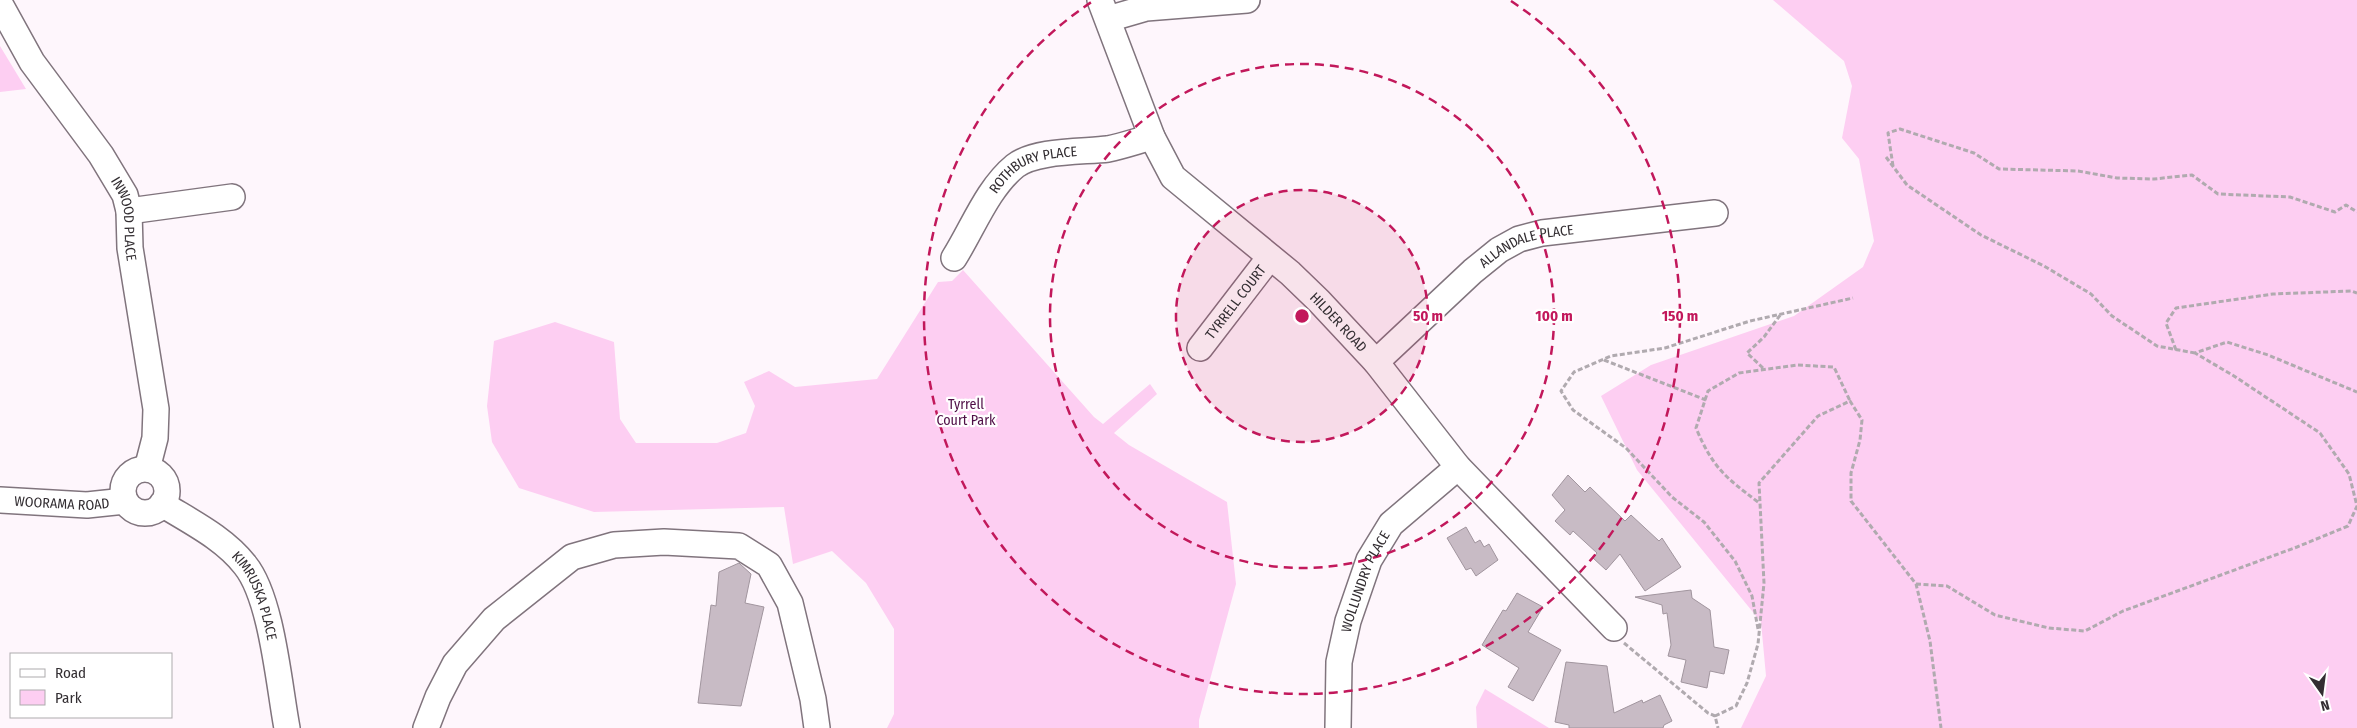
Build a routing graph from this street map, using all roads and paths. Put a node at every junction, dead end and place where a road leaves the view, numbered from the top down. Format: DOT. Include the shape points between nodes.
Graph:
graph roads {
  1 [pos="1247,0"];
  2 [pos="0,4"];
  3 [pos="1104,9"];
  4 [pos="1152,137"];
  5 [pos="1886,156"];
  6 [pos="1893,166"];
  7 [pos="232,197"];
  8 [pos="129,211"];
  9 [pos="2357,212"];
  10 [pos="1715,213"];
  11 [pos="1270,256"];
  12 [pos="954,258"];
  13 [pos="2357,293"];
  14 [pos="1853,298"];
  15 [pos="1781,314"];
  16 [pos="1200,348"];
  17 [pos="2176,350"];
  18 [pos="2195,353"];
  19 [pos="1603,359"];
  20 [pos="1376,362"];
  21 [pos="1764,368"];
  22 [pos="2357,392"];
  23 [pos="1706,400"];
  24 [pos="1850,401"];
  25 [pos="1458,467"];
  26 [pos="147,469"];
  27 [pos="0,500"];
  28 [pos="125,501"];
  29 [pos="1758,503"];
  30 [pos="162,504"];
  31 [pos="1916,584"];
  32 [pos="1614,628"];
  33 [pos="1759,634"];
  34 [pos="1715,716"];
  35 [pos="286,728"];
  36 [pos="426,728"];
  37 [pos="817,728"];
  38 [pos="1338,728"];
  39 [pos="1718,728"];
  40 [pos="1941,728"];
  1 -- 3 [label="street"];
  2 -- 8 [label="street, INWOOD PLACE" via="32,62 116,178"];
  3 -- 4 [label="street, HILDER ROAD"];
  4 -- 11 [label="street, HILDER ROAD" via="1174,177"];
  4 -- 12 [label="street, ROTHBURY PLACE" via="1108,149 1056,153 1016,165 1001,180"];
  5 -- 6 [label="path"];
  6 -- 9 [label="path" via="1888,133 1900,129 1974,153 1999,169 2078,171 2117,178 2192,175 2218,194 2290,197 2335,212 2346,205"];
  6 -- 17 [label="path" via="1907,184 1981,235 2091,294 2112,316 2157,346"];
  7 -- 8 [label="street"];
  8 -- 26 [label="street, INWOOD PLACE" via="130,248 156,409 155,438"];
  10 -- 20 [label="street, ALLANDALE PLACE" via="1561,230 1519,238 1473,271"];
  11 -- 16 [label="street, TYRRELL COURT"];
  11 -- 20 [label="street, HILDER ROAD" via="1319,301"];
  13 -- 17 [label="path" via="2274,294 2176,308 2166,323"];
  14 -- 15 [label="path"];
  15 -- 19 [label="path" via="1665,348"];
  15 -- 21 [label="path" via="1747,353"];
  17 -- 18 [label="path"];
  18 -- 22 [label="path" via="2227,342 2268,355"];
  18 -- 31 [label="path" via="2320,434 2350,474 2357,506 2348,526 2123,611 2085,631 2049,628 1995,614 1947,586"];
  19 -- 23 [label="path"];
  19 -- 33 [label="path" via="1574,372 1561,391 1573,410 1626,448 1672,497 1704,522 1735,561 1752,596"];
  20 -- 25 [label="street, HILDER ROAD"];
  21 -- 23 [label="path" via="1739,372 1708,391"];
  21 -- 24 [label="path" via="1797,365 1834,367"];
  23 -- 29 [label="path" via="1696,428 1704,448 1722,475"];
  24 -- 29 [label="path" via="1818,416 1759,483"];
  24 -- 31 [label="path" via="1862,420 1851,472 1850,501"];
  25 -- 32 [label="street, HILDER ROAD"];
  25 -- 38 [label="street, WOLLUNDRY PLACE" via="1391,524 1369,560 1348,621 1339,662"];
  26 -- 28 [label="street, WOORAMA ROAD" via="126,478 122,490"];
  26 -- 30 [label="street" via="158,474 165,483 166,494"];
  27 -- 28 [label="street, WOORAMA ROAD" via="87,505"];
  28 -- 30 [label="street, WOORAMA ROAD" via="142,513 153,511"];
  29 -- 33 [label="path" via="1764,583"];
  30 -- 35 [label="street, KIMRUSKA PLACE" via="210,533 246,566 262,602"];
  31 -- 40 [label="path" via="1930,641"];
  32 -- 34 [label="path" via="1626,646"];
  33 -- 34 [label="path" via="1748,683 1736,706"];
  34 -- 39 [label="path"];
  36 -- 37 [label="street" via="455,664 494,619 572,557 614,545 664,542 739,546 768,565 790,603"];
}
